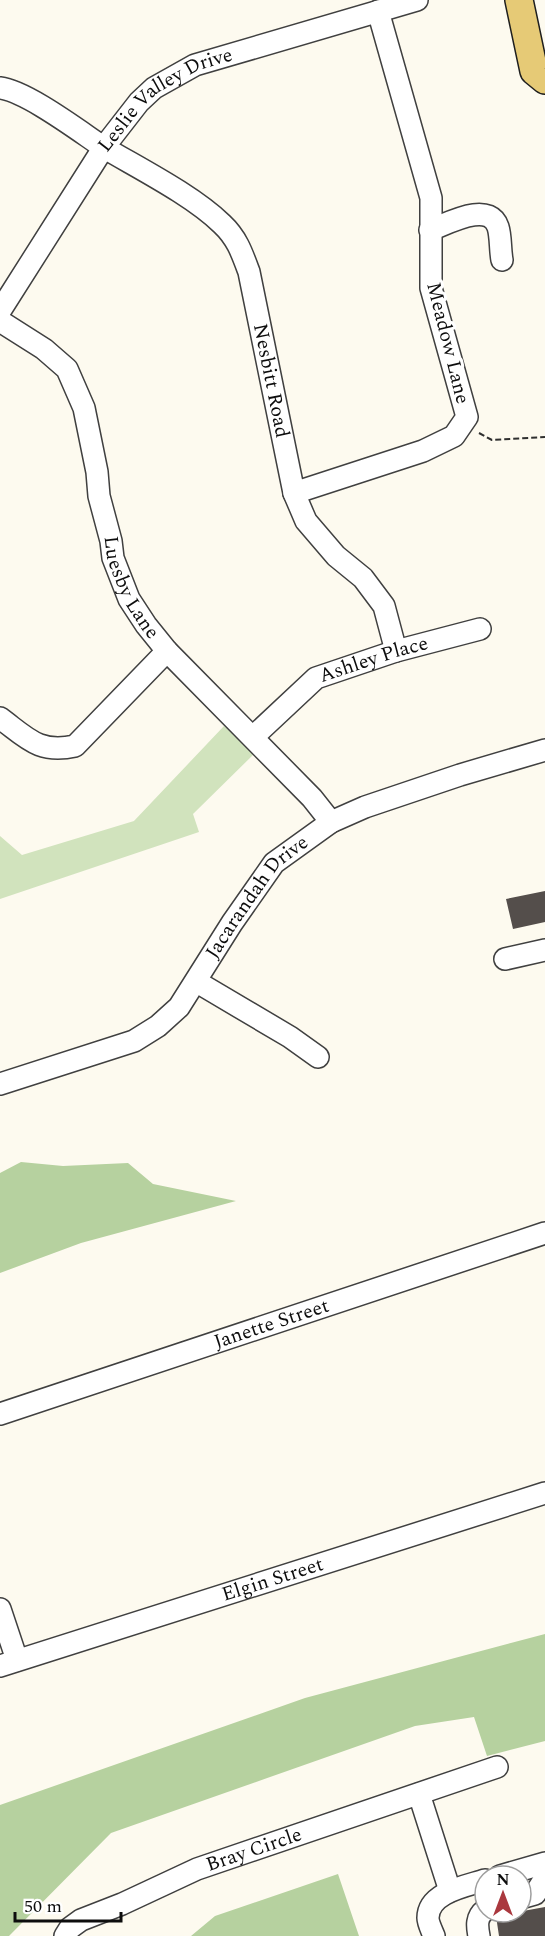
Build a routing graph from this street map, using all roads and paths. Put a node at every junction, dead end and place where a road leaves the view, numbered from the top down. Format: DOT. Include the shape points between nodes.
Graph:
graph roads {
  1 [pos="417,0"];
  2 [pos="519,0"];
  3 [pos="378,11"];
  4 [pos="545,80"];
  5 [pos="0,88"];
  6 [pos="104,147"];
  7 [pos="430,230"];
  8 [pos="502,260"];
  9 [pos="0,311"];
  10 [pos="0,321"];
  11 [pos="462,426"];
  12 [pos="545,437"];
  13 [pos="294,493"];
  14 [pos="480,630"];
  15 [pos="167,651"];
  16 [pos="396,651"];
  17 [pos="0,718"];
  18 [pos="253,736"];
  19 [pos="545,750"];
  20 [pos="331,822"];
  21 [pos="545,950"];
  22 [pos="505,958"];
  23 [pos="197,982"];
  24 [pos="318,1057"];
  25 [pos="0,1084"];
  26 [pos="545,1233"];
  27 [pos="0,1414"];
  28 [pos="545,1494"];
  29 [pos="0,1609"];
  30 [pos="9,1663"];
  31 [pos="497,1767"];
  32 [pos="419,1794"];
  33 [pos="473,1884"];
  34 [pos="450,1891"];
  35 [pos="65,1936"];
  36 [pos="434,1936"];
  1 -- 3 [label="street, Leslie Valley Drive"];
  2 -- 4 [label="main road" via="534,71"];
  3 -- 6 [label="street, Leslie Valley Drive" via="195,65 154,88"];
  3 -- 7 [label="street, Meadow Lane" via="431,198"];
  5 -- 6 [label="street, Nesbitt Road" via="10,89"];
  6 -- 9 [label="street, Leslie Valley Drive"];
  6 -- 13 [label="street, Nesbitt Road" via="192,202 222,224 239,244 249,272"];
  7 -- 8 [label="street" via="478,213 492,217 498,226"];
  7 -- 11 [label="street, Meadow Lane" via="431,288 467,417"];
  10 -- 15 [label="street, Luesby Lane" via="67,369 84,408 113,558 129,599"];
  11 -- 12 [label="path" via="492,440"];
  11 -- 13 [label="street, Meadow Lane" via="454,436 423,451"];
  13 -- 16 [label="street, Nesbitt Road" via="306,521 336,556 363,578 384,606"];
  14 -- 16 [label="street, Ashley Place"];
  15 -- 17 [label="street" via="75,746 58,750 43,747"];
  15 -- 18 [label="street, Luesby Lane"];
  16 -- 18 [label="street, Ashley Place" via="316,678"];
  18 -- 20 [label="street, Luesby Lane"];
  19 -- 20 [label="street, Jacarandah Drive" via="460,775"];
  20 -- 23 [label="street, Jacarandah Drive" via="274,863"];
  21 -- 22 [label="street"];
  23 -- 24 [label="street"];
  23 -- 25 [label="street, Jacarandah Drive" via="180,1007 134,1041"];
  26 -- 27 [label="street, Janette Street"];
  28 -- 30 [label="street, Elgin Street"];
  29 -- 30 [label="street"];
  31 -- 32 [label="street, Bray Circle"];
  32 -- 34 [label="street"];
  32 -- 35 [label="street, Bray Circle" via="197,1869 81,1920"];
  33 -- 34 [label="street"];
  34 -- 36 [label="street" via="439,1897 430,1910 428,1918"];
}
